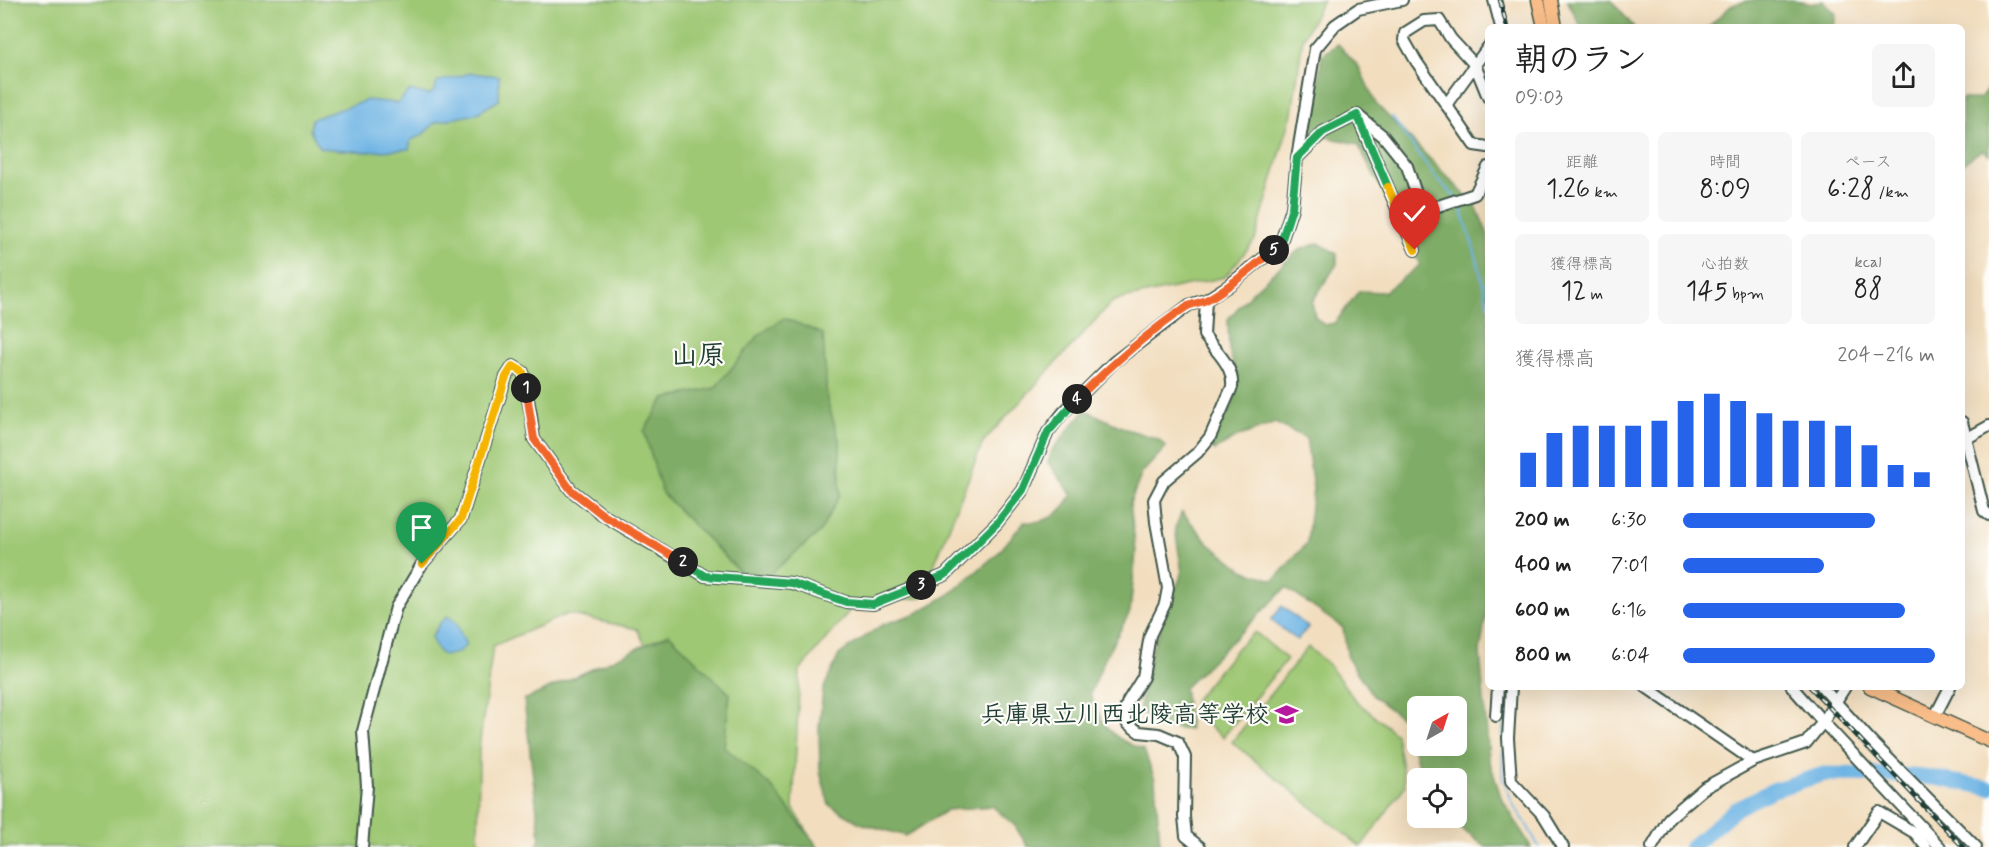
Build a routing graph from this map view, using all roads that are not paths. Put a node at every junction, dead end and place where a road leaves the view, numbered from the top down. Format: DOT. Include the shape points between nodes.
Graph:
graph roads {
  1 [pos="1402,0"];
  2 [pos="1494,0"];
  3 [pos="1539,0"];
  4 [pos="1551,0"];
  5 [pos="1500,24"];
  6 [pos="1543,24"];
  7 [pos="1555,24"];
  8 [pos="1485,51"];
  9 [pos="1474,65"];
  10 [pos="1485,90"];
  11 [pos="1446,105"];
  12 [pos="1357,115"];
  13 [pos="1485,147"];
  14 [pos="1297,158"];
  15 [pos="1485,173"];
  16 [pos="1415,250"];
  17 [pos="1206,300"];
  18 [pos="1989,426"];
  19 [pos="1965,439"];
  20 [pos="1965,444"];
  21 [pos="1989,515"];
  22 [pos="1498,690"];
  23 [pos="1511,690"];
  24 [pos="1650,690"];
  25 [pos="1795,690"];
  26 [pos="1825,690"];
  27 [pos="1843,690"];
  28 [pos="1877,690"];
  29 [pos="1948,690"];
  30 [pos="1836,702"];
  31 [pos="1496,716"];
  32 [pos="1935,716"];
  33 [pos="1823,722"];
  34 [pos="1989,741"];
  35 [pos="1753,760"];
  36 [pos="362,847"];
  37 [pos="1200,847"];
  38 [pos="1563,847"];
  39 [pos="1652,847"];
  40 [pos="1855,847"];
  41 [pos="1926,847"];
  42 [pos="1940,847"];
  43 [pos="1976,847"];
  1 -- 14 [label="street" via="1358,9 1335,25 1315,49"];
  2 -- 5 [label="street"];
  3 -- 6 [label="main road"];
  4 -- 7 [label="main road"];
  8 -- 9 [label="street"];
  9 -- 10 [label="street"];
  9 -- 11 [label="street"];
  9 -- 11 [label="street" via="1439,20 1424,21 1405,33 1404,40"];
  11 -- 13 [label="street" via="1474,145"];
  12 -- 14 [label="street" via="1323,132"];
  12 -- 15 [label="street" via="1383,136 1407,166 1421,209 1475,195"];
  12 -- 16 [label="street"];
  14 -- 17 [label="street" via="1292,208 1280,245"];
  17 -- 36 [label="street" via="1189,305 1114,362 1063,413 1048,432 1023,490 997,523 945,575 873,604 846,602 792,583 705,576 603,515 571,490 534,439 523,372 513,366 506,377 461,519 422,564 396,607 363,731 367,786"];
  17 -- 37 [label="street" via="1203,335 1228,366 1232,387 1210,437 1164,481 1154,500 1168,588 1150,635 1143,677 1124,713 1127,723 1139,732 1159,734 1178,742 1185,757 1186,836"];
  18 -- 19 [label="street"];
  20 -- 21 [label="street" via="1984,511"];
  22 -- 31 [label="street"];
  23 -- 38 [label="street" via="1511,781 1544,816"];
  24 -- 35 [label="street"];
  25 -- 33 [label="street"];
  26 -- 30 [label="street"];
  27 -- 30 [label="street"];
  28 -- 32 [label="main road"];
  29 -- 32 [label="street"];
  30 -- 33 [label="street"];
  30 -- 43 [label="street"];
  32 -- 34 [label="main road"];
  33 -- 35 [label="street" via="1806,743"];
  33 -- 42 [label="street"];
  35 -- 39 [label="street" via="1688,801 1669,818"];
  40 -- 41 [label="street" via="1880,812 1915,833"];
}
